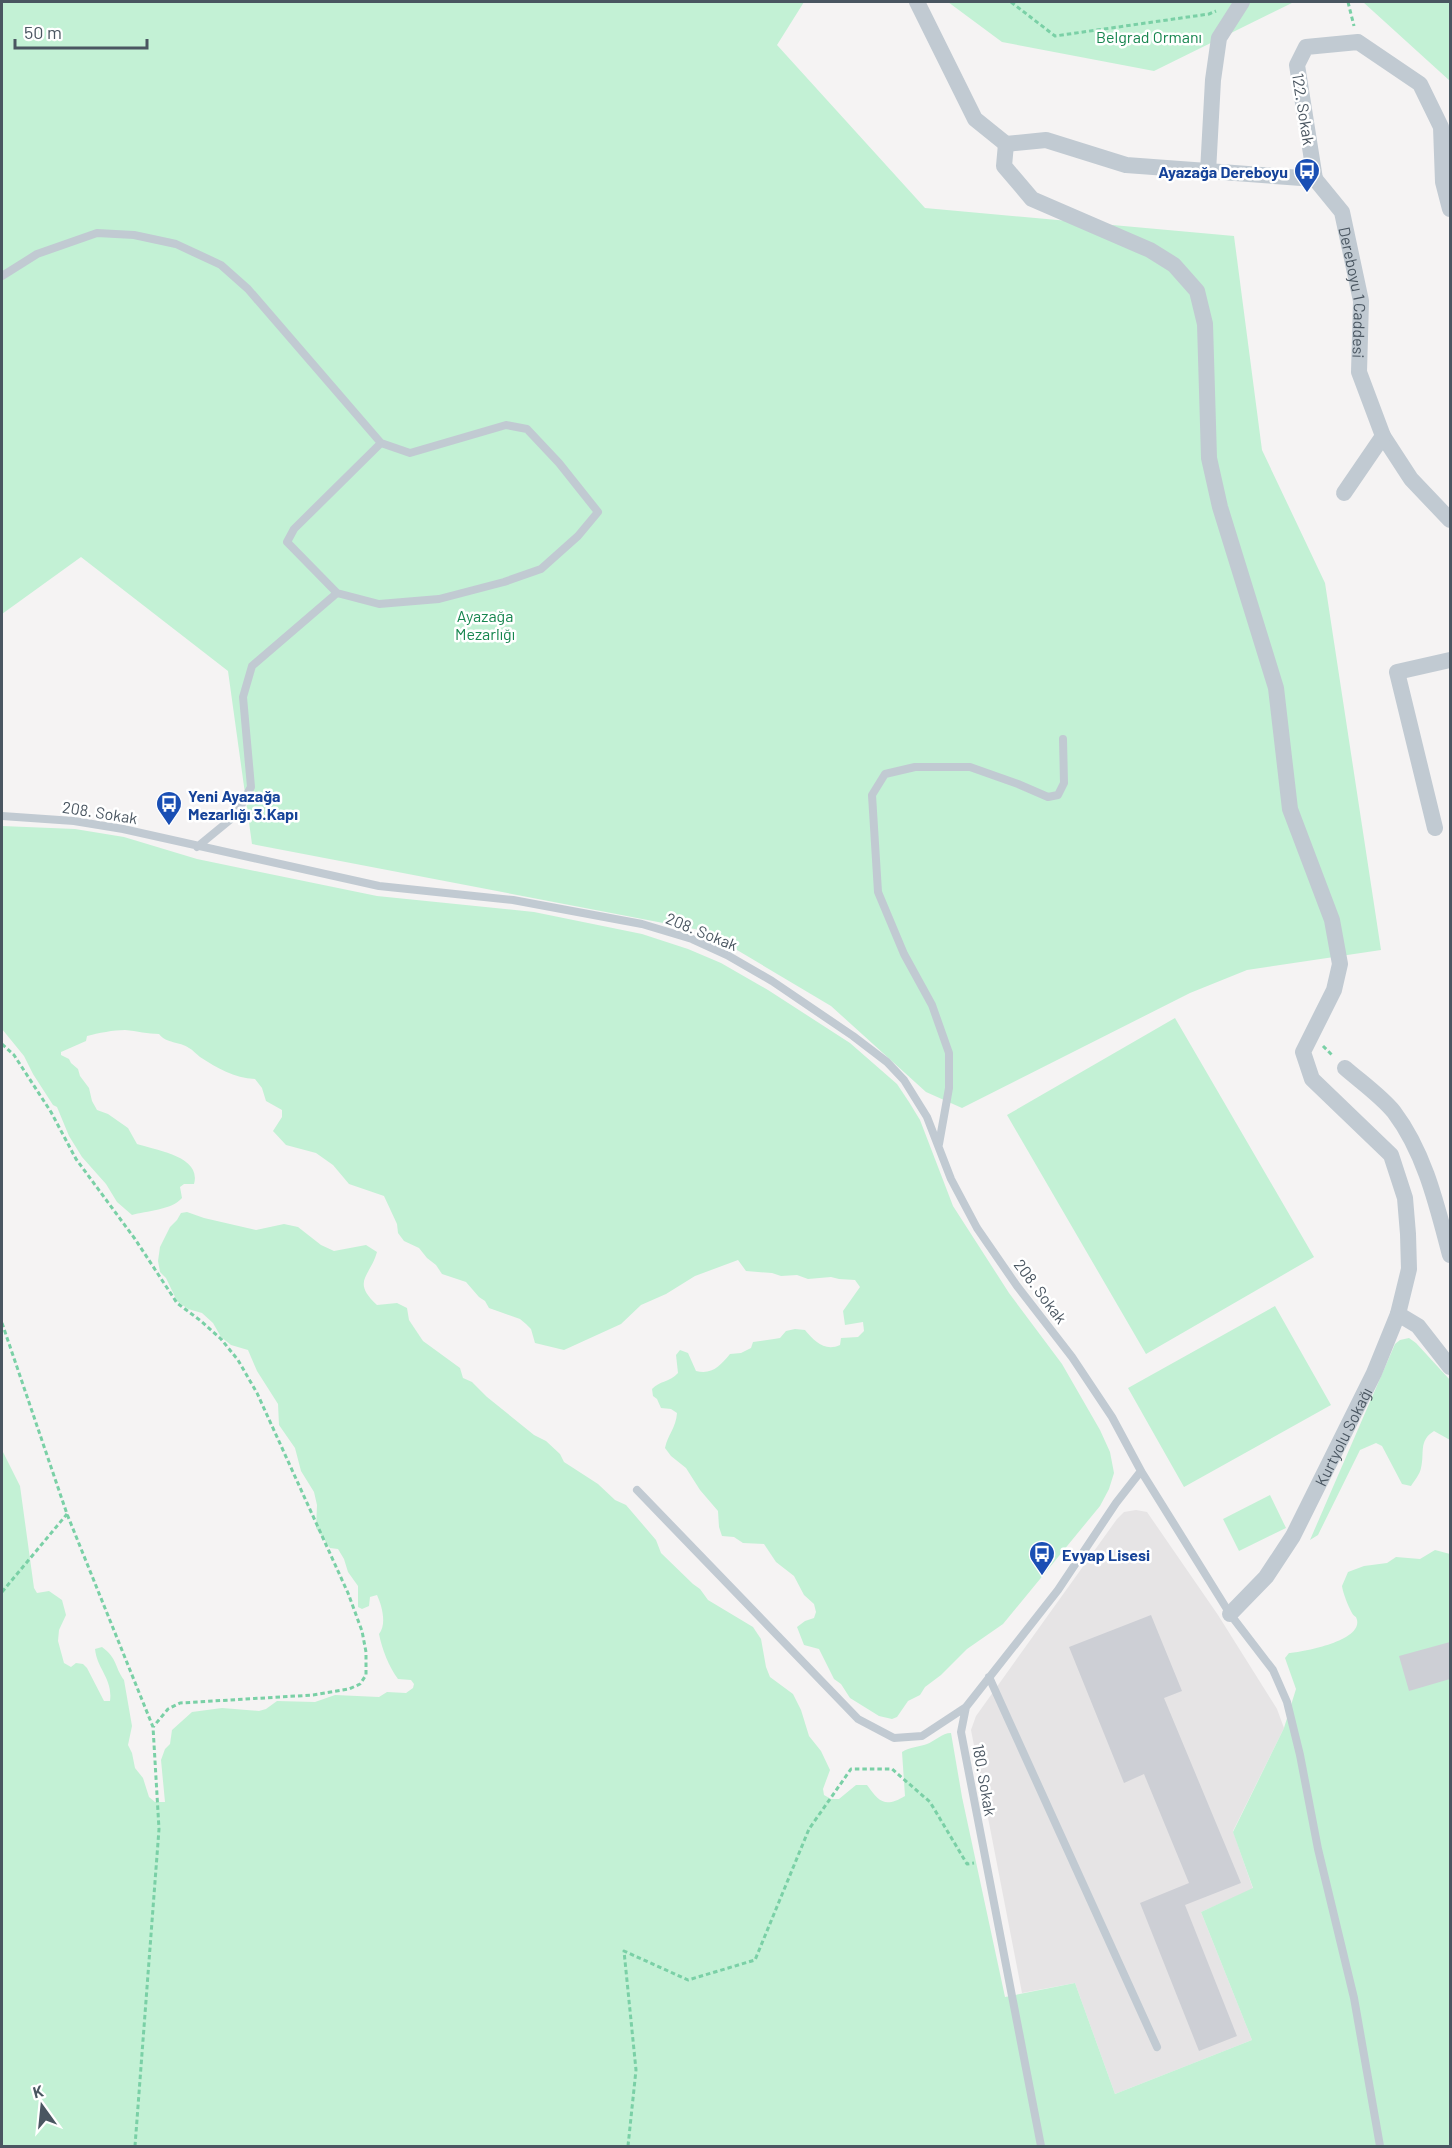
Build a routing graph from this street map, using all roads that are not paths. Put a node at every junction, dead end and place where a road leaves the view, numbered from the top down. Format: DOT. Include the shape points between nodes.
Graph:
graph roads {
  1 [pos="917,2"];
  2 [pos="1242,2"];
  3 [pos="1006,144"];
  4 [pos="1208,172"];
  5 [pos="1315,179"];
  6 [pos="1450,209"];
  7 [pos="2,276"];
  8 [pos="1383,436"];
  9 [pos="381,443"];
  10 [pos="1344,493"];
  11 [pos="1450,520"];
  12 [pos="337,593"];
  13 [pos="1450,660"];
  14 [pos="1063,739"];
  15 [pos="2,816"];
  16 [pos="1435,828"];
  17 [pos="197,847"];
  18 [pos="1345,1068"];
  19 [pos="939,1145"];
  20 [pos="1450,1255"];
  21 [pos="1398,1314"];
  22 [pos="1450,1367"];
  23 [pos="1141,1471"];
  24 [pos="637,1490"];
  25 [pos="1230,1614"];
  26 [pos="989,1677"];
  27 [pos="966,1707"];
  28 [pos="1157,2046"];
  29 [pos="1041,2146"];
  30 [pos="1380,2146"];
  1 -- 3 [label="street" via="975,119"];
  2 -- 4 [label="street" via="1219,39"];
  3 -- 4 [label="street" via="1046,140 1126,165"];
  3 -- 21 [label="street, Kurtyolu Sokağı" via="1004,166 1032,199 1150,250 1174,265 1197,291 1205,324 1209,458 1220,507 1276,688 1290,809 1332,921 1340,964 1334,990 1304,1052 1312,1079 1391,1155 1405,1198 1409,1269"];
  4 -- 5 [label="street"];
  5 -- 6 [label="street, 122. Sokak" via="1297,65 1306,46 1358,42 1420,84 1441,127 1443,182"];
  5 -- 8 [label="street, Dereboyu 1 Caddesi" via="1342,212 1361,301 1359,372"];
  7 -- 9 [label="lane" via="37,254 97,233 134,235 176,244 221,265 248,289"];
  8 -- 10 [label="street"];
  8 -- 11 [label="street, Dereboyu 1 Caddesi" via="1412,479"];
  9 -- 12 [label="lane" via="294,529 286,542"];
  9 -- 12 [label="lane" via="410,453 506,425 527,429 598,512 541,569 504,582 439,599 379,604"];
  12 -- 17 [label="lane" via="252,666 243,697 251,787 236,815"];
  13 -- 16 [label="street" via="1397,672"];
  14 -- 19 [label="lane" via="1064,783 1058,795 1048,797 970,766 915,767 885,774 872,795 878,892 904,954 932,1005 949,1053 949,1088"];
  15 -- 17 [label="lane, 208. Sokak" via="74,821"];
  17 -- 19 [label="lane, 208. Sokak" via="379,886 538,903 642,924 692,939 772,981 887,1062 904,1080"];
  18 -- 20 [label="street" via="1392,1110 1406,1131 1429,1182"];
  19 -- 23 [label="lane, 208. Sokak" via="976,1228 1072,1357"];
  21 -- 22 [label="street" via="1418,1326"];
  21 -- 25 [label="street, Kurtyolu Sokağı" via="1374,1373 1293,1536 1266,1577"];
  23 -- 25 [label="lane, 208. Sokak"];
  23 -- 26 [label="lane, 180. Sokak" via="1058,1590"];
  24 -- 27 [label="lane" via="858,1719 894,1738 922,1736"];
  25 -- 30 [label="lane, 208. Sokak" via="1273,1670 1287,1702 1354,1998"];
  26 -- 27 [label="lane, 180. Sokak"];
  26 -- 28 [label="lane"];
  27 -- 29 [label="lane, 180. Sokak" via="961,1732"];
}
